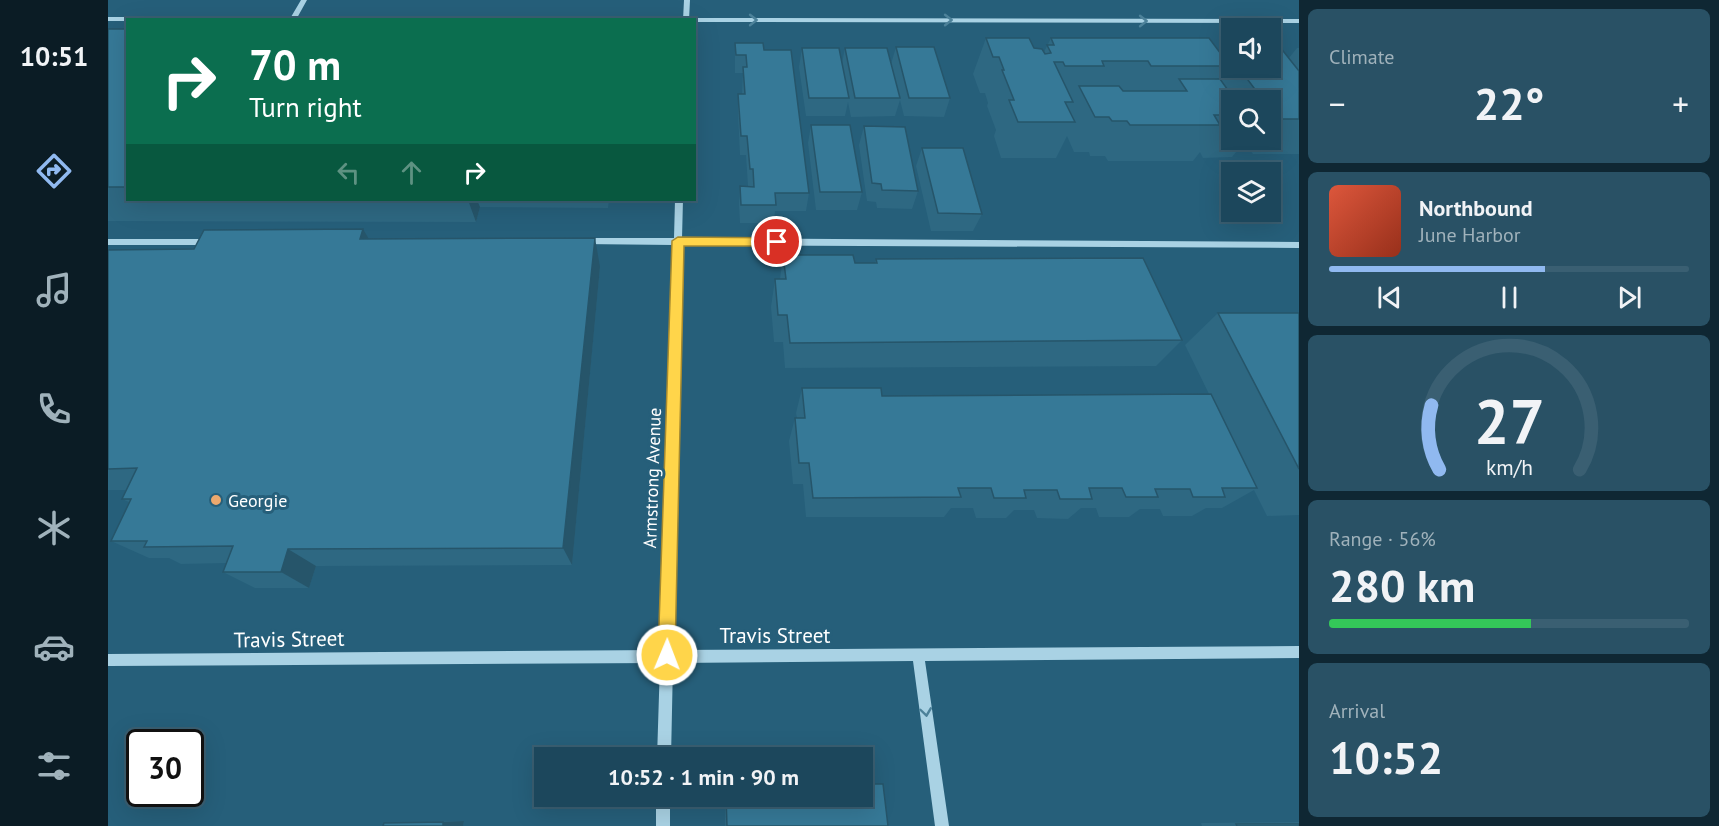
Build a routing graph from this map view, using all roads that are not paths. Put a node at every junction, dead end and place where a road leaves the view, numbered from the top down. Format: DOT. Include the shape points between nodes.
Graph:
graph roads {
  1 [pos="304,0"];
  2 [pos="687,0"];
  3 [pos="295,18"];
  4 [pos="686,18"];
  5 [pos="108,19"];
  6 [pos="126,19"];
  7 [pos="696,20"];
  8 [pos="1299,21"];
  9 [pos="679,201"];
  10 [pos="678,241"];
  11 [pos="108,242"];
  12 [pos="226,242"];
  13 [pos="567,242"];
  14 [pos="1299,245"];
  15 [pos="1299,652"];
  16 [pos="918,654"];
  17 [pos="667,655"];
  18 [pos="108,660"];
  19 [pos="664,747"];
  20 [pos="663,807"];
  21 [pos="663,826"];
  22 [pos="942,826"];
  1 -- 3 [label="street"];
  2 -- 4 [label="street"];
  5 -- 6 [label="street"];
  7 -- 8 [label="street, one-way"];
  9 -- 10 [label="street, Armstrong Avenue"];
  10 -- 13 [label="street"];
  10 -- 14 [label="street"];
  10 -- 17 [label="street, Armstrong Avenue"];
  11 -- 12 [label="street"];
  15 -- 16 [label="street, Travis Street"];
  16 -- 17 [label="street, Travis Street"];
  16 -- 22 [label="street, one-way"];
  17 -- 18 [label="street, Travis Street"];
  17 -- 19 [label="street, Armstrong Avenue"];
  20 -- 21 [label="street"];
}
